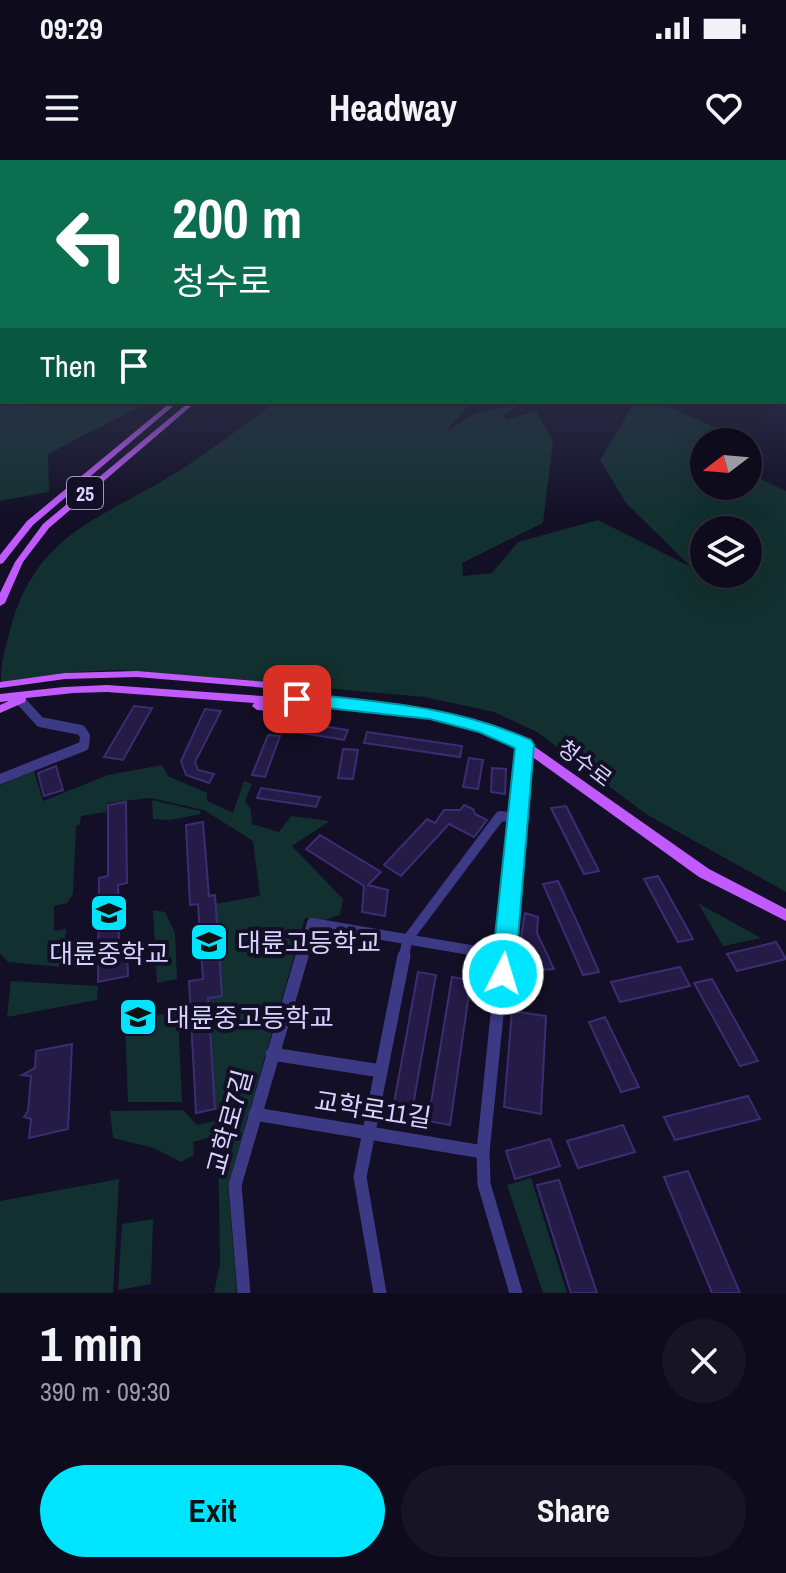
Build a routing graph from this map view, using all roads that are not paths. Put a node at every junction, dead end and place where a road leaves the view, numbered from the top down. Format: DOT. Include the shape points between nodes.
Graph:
graph roads {
  1 [pos="166,410"];
  2 [pos="184,410"];
  3 [pos="0,561"];
  4 [pos="0,603"];
  5 [pos="0,685"];
  6 [pos="264,692"];
  7 [pos="0,695"];
  8 [pos="20,700"];
  9 [pos="337,703"];
  10 [pos="0,711"];
  11 [pos="524,745"];
  12 [pos="0,779"];
  13 [pos="517,818"];
  14 [pos="786,915"];
  15 [pos="407,940"];
  16 [pos="505,956"];
  17 [pos="272,1054"];
  18 [pos="381,1071"];
  19 [pos="255,1114"];
  20 [pos="369,1132"];
  21 [pos="483,1152"];
  22 [pos="244,1293"];
  23 [pos="380,1293"];
  24 [pos="516,1293"];
  1 -- 3 [label="main road, 25" via="30,523"];
  2 -- 4 [label="main road, 25" via="46,526 19,562"];
  5 -- 6 [label="main road" via="137,674"];
  6 -- 7 [label="main road" via="84,689"];
  6 -- 9 [label="main road, 청수로"];
  6 -- 9 [label="main road" via="301,690"];
  8 -- 9 [label="main road, 청수로" via="117,692 302,709"];
  8 -- 10 [label="main road, 청수로"];
  8 -- 12 [label="street" via="40,722 81,730 84,746"];
  9 -- 11 [label="main road, 청수로" via="451,718"];
  11 -- 13 [label="street"];
  11 -- 14 [label="main road, 청수로" via="704,873"];
  13 -- 15 [label="street" via="500,816"];
  13 -- 16 [label="street"];
  15 -- 16 [label="street, 교학로7길"];
  15 -- 17 [label="street, 교학로7길" via="312,923"];
  15 -- 18 [label="street"];
  16 -- 21 [label="street"];
  17 -- 18 [label="street"];
  17 -- 19 [label="street, 교학로7길"];
  18 -- 20 [label="street"];
  19 -- 20 [label="street, 교학로11길"];
  19 -- 22 [label="street, 교학로7길" via="235,1185"];
  20 -- 21 [label="street, 교학로11길"];
  20 -- 23 [label="street" via="360,1177"];
  21 -- 24 [label="street" via="484,1184"];
}
